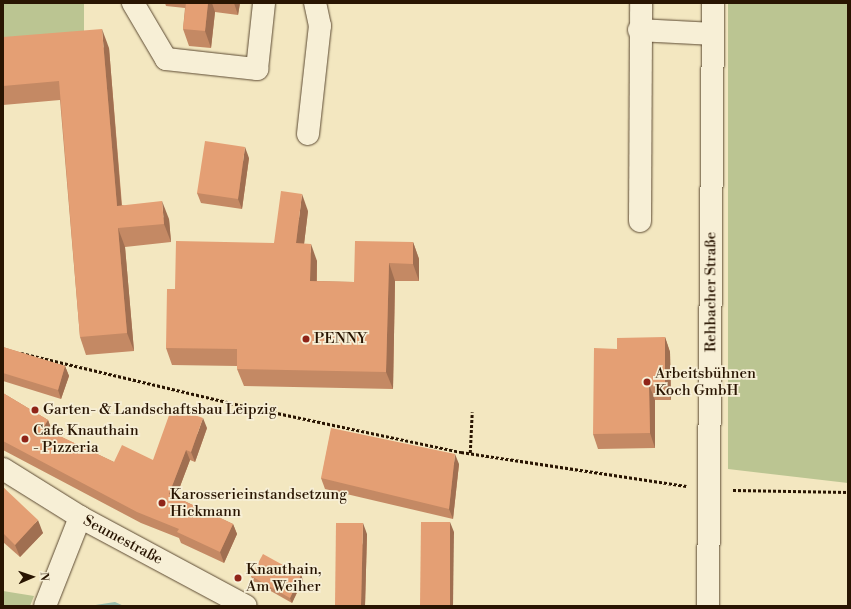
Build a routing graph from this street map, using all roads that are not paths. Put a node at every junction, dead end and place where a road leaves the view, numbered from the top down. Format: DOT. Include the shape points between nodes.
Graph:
graph roads {
  1 [pos="133,3"];
  2 [pos="264,3"];
  3 [pos="315,3"];
  4 [pos="640,3"];
  5 [pos="713,3"];
  6 [pos="639,30"];
  7 [pos="713,34"];
  8 [pos="308,134"];
  9 [pos="640,221"];
  10 [pos="3,469"];
  11 [pos="80,517"];
  12 [pos="45,606"];
  13 [pos="246,606"];
  14 [pos="708,606"];
  1 -- 2 [label="street" via="166,59 257,69"];
  3 -- 8 [label="street" via="320,26"];
  4 -- 6 [label="street"];
  5 -- 7 [label="street, Rehbacher Straße"];
  6 -- 7 [label="street"];
  6 -- 9 [label="street"];
  7 -- 14 [label="street, Rehbacher Straße"];
  10 -- 11 [label="street, Seumestraße"];
  11 -- 12 [label="street"];
  11 -- 13 [label="street, Seumestraße"];
}
